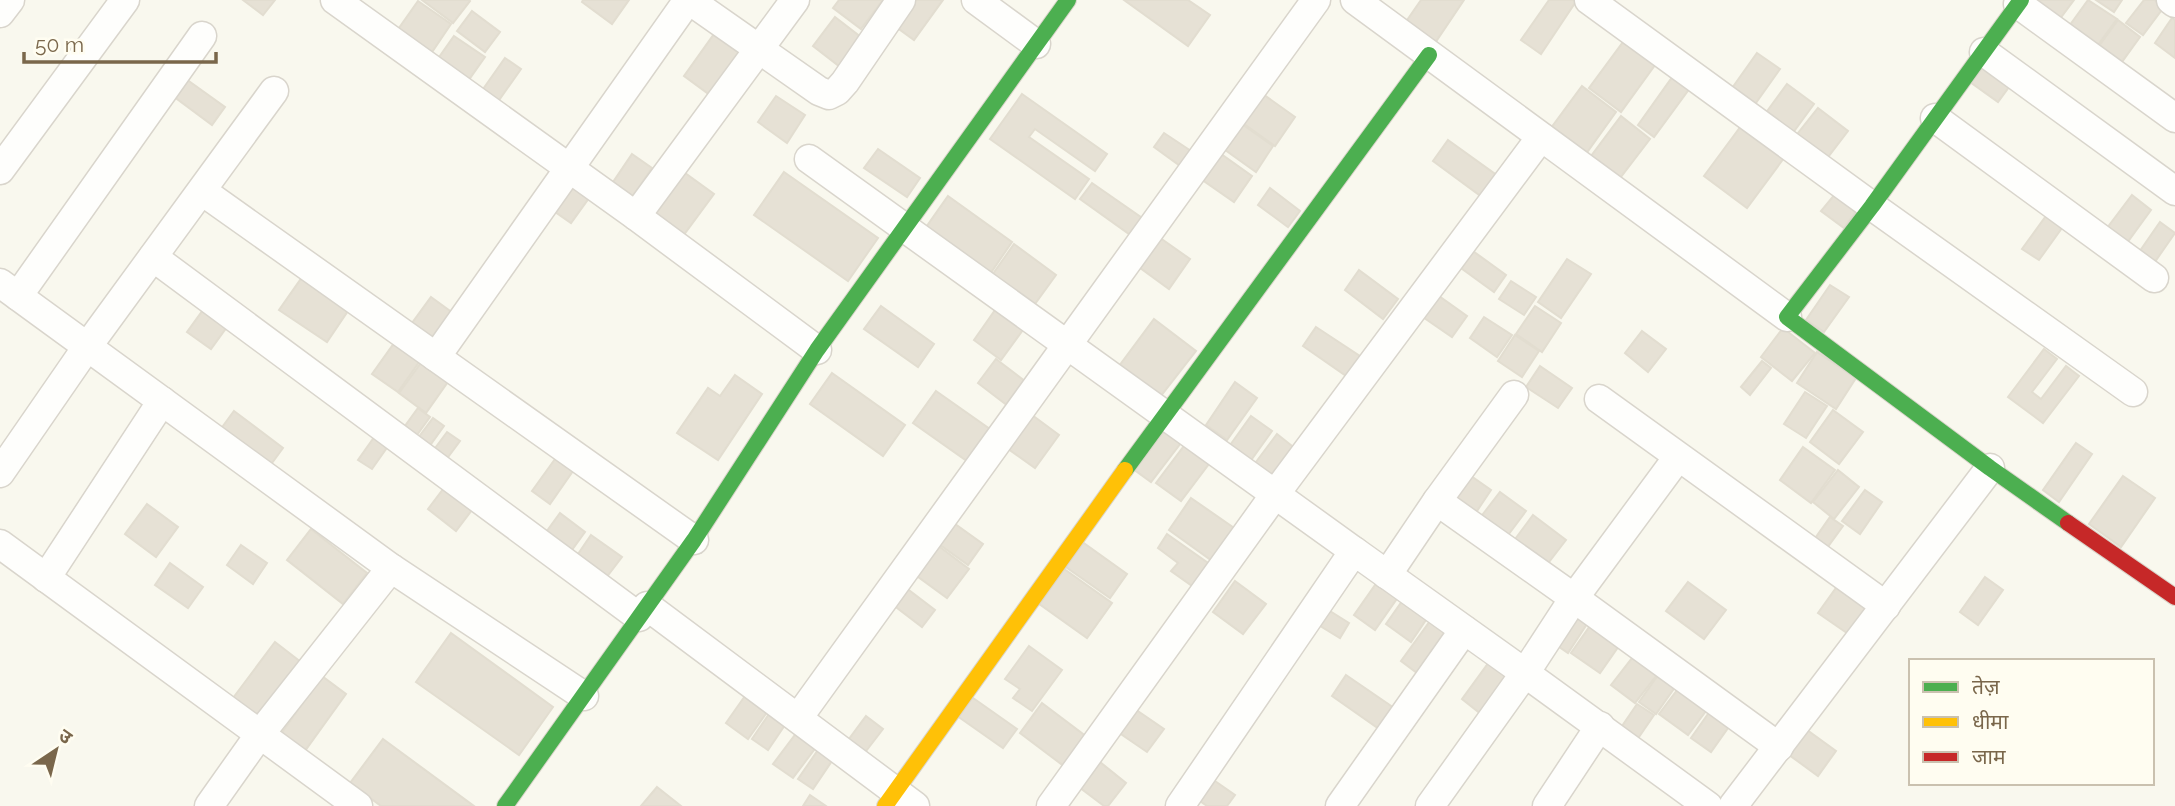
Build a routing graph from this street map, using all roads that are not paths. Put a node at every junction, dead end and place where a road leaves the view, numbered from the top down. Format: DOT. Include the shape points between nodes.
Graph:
graph roads {
  1 [pos="10,0"];
  2 [pos="125,0"];
  3 [pos="335,0"];
  4 [pos="689,0"];
  5 [pos="795,0"];
  6 [pos="901,0"];
  7 [pos="976,0"];
  8 [pos="1068,0"];
  9 [pos="1316,0"];
  10 [pos="1355,0"];
  11 [pos="1589,0"];
  12 [pos="2020,2"];
  13 [pos="0,13"];
  14 [pos="202,36"];
  15 [pos="1036,44"];
  16 [pos="758,51"];
  17 [pos="1983,52"];
  18 [pos="1429,55"];
  19 [pos="274,92"];
  20 [pos="1936,118"];
  21 [pos="2175,118"];
  22 [pos="1541,137"];
  23 [pos="809,159"];
  24 [pos="0,170"];
  25 [pos="570,170"];
  26 [pos="202,191"];
  27 [pos="2175,191"];
  28 [pos="1872,206"];
  29 [pos="636,216"];
  30 [pos="904,228"];
  31 [pos="153,257"];
  32 [pos="2154,278"];
  33 [pos="9,290"];
  34 [pos="1787,317"];
  35 [pos="1068,345"];
  36 [pos="87,347"];
  37 [pos="817,350"];
  38 [pos="436,357"];
  39 [pos="2133,392"];
  40 [pos="1514,395"];
  41 [pos="1599,399"];
  42 [pos="162,401"];
  43 [pos="1164,415"];
  44 [pos="1678,457"];
  45 [pos="1990,468"];
  46 [pos="0,473"];
  47 [pos="1276,493"];
  48 [pos="1437,501"];
  49 [pos="694,540"];
  50 [pos="0,544"];
  51 [pos="1354,551"];
  52 [pos="391,568"];
  53 [pos="1387,575"];
  54 [pos="46,578"];
  55 [pos="2175,597"];
  56 [pos="1574,598"];
  57 [pos="1886,606"];
  58 [pos="643,611"];
  59 [pos="1464,630"];
  60 [pos="1525,673"];
  61 [pos="584,696"];
  62 [pos="798,718"];
  63 [pos="1600,726"];
  64 [pos="260,734"];
  65 [pos="1779,747"];
  66 [pos="899,801"];
  67 [pos="209,806"];
  68 [pos="358,806"];
  69 [pos="505,806"];
  70 [pos="1051,806"];
  71 [pos="1180,806"];
  72 [pos="1340,806"];
  73 [pos="1430,806"];
  74 [pos="1547,806"];
  75 [pos="1708,806"];
  76 [pos="1733,806"];
  1 -- 13 [label="street"];
  2 -- 24 [label="street"];
  3 -- 25 [label="street"];
  4 -- 16 [label="street"];
  4 -- 25 [label="street"];
  5 -- 16 [label="street"];
  6 -- 16 [label="street" via="845,82 829,95"];
  7 -- 15 [label="street"];
  8 -- 15 [label="street"];
  9 -- 35 [label="street"];
  10 -- 18 [label="street"];
  11 -- 28 [label="street"];
  12 -- 17 [label="street"];
  12 -- 21 [label="street"];
  14 -- 33 [label="street"];
  15 -- 30 [label="street"];
  16 -- 29 [label="street"];
  17 -- 20 [label="street"];
  17 -- 27 [label="street"];
  18 -- 22 [label="street"];
  18 -- 43 [label="street"];
  19 -- 26 [label="street"];
  20 -- 28 [label="street"];
  20 -- 32 [label="street"];
  22 -- 34 [label="street"];
  22 -- 47 [label="street"];
  23 -- 30 [label="street"];
  25 -- 29 [label="street"];
  25 -- 38 [label="street"];
  26 -- 31 [label="street"];
  26 -- 38 [label="street"];
  28 -- 34 [label="street"];
  28 -- 39 [label="street"];
  29 -- 37 [label="street"];
  30 -- 35 [label="street"];
  30 -- 37 [label="street"];
  31 -- 36 [label="street"];
  31 -- 58 [label="street"];
  33 -- 36 [label="street"];
  34 -- 45 [label="street"];
  35 -- 43 [label="street"];
  35 -- 62 [label="street"];
  36 -- 42 [label="street"];
  36 -- 46 [label="street"];
  37 -- 49 [label="street"];
  38 -- 49 [label="street"];
  40 -- 48 [label="street"];
  41 -- 44 [label="street"];
  42 -- 52 [label="street"];
  42 -- 54 [label="street"];
  43 -- 47 [label="street"];
  43 -- 66 [label="street"];
  44 -- 56 [label="street"];
  44 -- 57 [label="street"];
  45 -- 55 [label="street"];
  45 -- 57 [label="street"];
  47 -- 51 [label="street"];
  47 -- 70 [label="street"];
  48 -- 53 [label="street"];
  48 -- 56 [label="street"];
  49 -- 58 [label="street"];
  50 -- 54 [label="street"];
  51 -- 53 [label="street"];
  51 -- 71 [label="street"];
  52 -- 61 [label="street"];
  52 -- 64 [label="street"];
  53 -- 59 [label="street"];
  54 -- 64 [label="street"];
  56 -- 60 [label="street"];
  56 -- 65 [label="street"];
  57 -- 65 [label="street"];
  58 -- 61 [label="street"];
  58 -- 62 [label="street"];
  59 -- 60 [label="street"];
  59 -- 72 [label="street"];
  60 -- 63 [label="street"];
  60 -- 73 [label="street"];
  61 -- 69 [label="street"];
  62 -- 66 [label="street"];
  63 -- 74 [label="street"];
  63 -- 75 [label="street"];
  64 -- 67 [label="street"];
  64 -- 68 [label="street"];
  65 -- 76 [label="street"];
}
